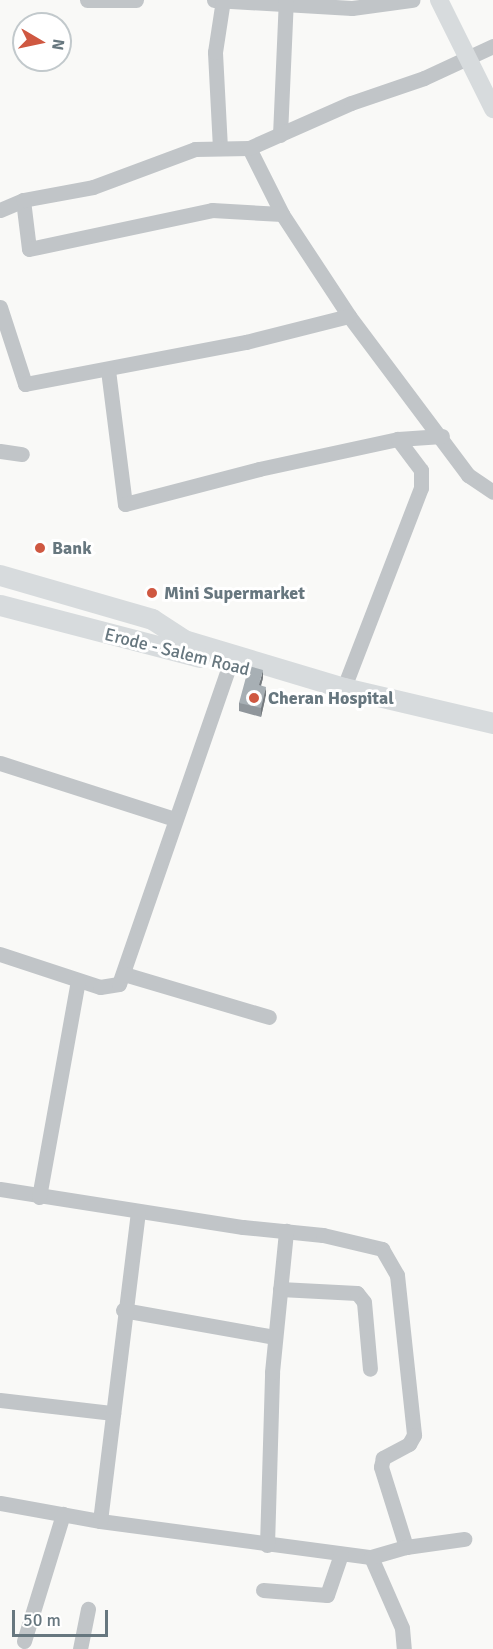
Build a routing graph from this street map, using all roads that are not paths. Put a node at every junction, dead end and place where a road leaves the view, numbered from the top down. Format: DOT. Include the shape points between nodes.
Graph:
graph roads {
  1 [pos="87,0"];
  2 [pos="136,0"];
  3 [pos="220,0"];
  4 [pos="412,0"];
  5 [pos="439,0"];
  6 [pos="452,0"];
  7 [pos="286,2"];
  8 [pos="479,52"];
  9 [pos="493,83"];
  10 [pos="493,109"];
  11 [pos="280,135"];
  12 [pos="220,148"];
  13 [pos="249,148"];
  14 [pos="23,201"];
  15 [pos="0,210"];
  16 [pos="282,214"];
  17 [pos="0,307"];
  18 [pos="349,316"];
  19 [pos="108,370"];
  20 [pos="442,436"];
  21 [pos="398,439"];
  22 [pos="0,451"];
  23 [pos="22,454"];
  24 [pos="493,492"];
  25 [pos="0,575"];
  26 [pos="0,589"];
  27 [pos="0,605"];
  28 [pos="184,640"];
  29 [pos="232,660"];
  30 [pos="343,692"];
  31 [pos="493,723"];
  32 [pos="493,733"];
  33 [pos="0,763"];
  34 [pos="174,819"];
  35 [pos="0,954"];
  36 [pos="124,974"];
  37 [pos="78,981"];
  38 [pos="268,1017"];
  39 [pos="0,1189"];
  40 [pos="39,1197"];
  41 [pos="138,1211"];
  42 [pos="285,1231"];
  43 [pos="280,1289"];
  44 [pos="123,1310"];
  45 [pos="275,1337"];
  46 [pos="370,1369"];
  47 [pos="0,1400"];
  48 [pos="114,1413"];
  49 [pos="0,1503"];
  50 [pos="63,1514"];
  51 [pos="100,1521"];
  52 [pos="464,1539"];
  53 [pos="267,1545"];
  54 [pos="406,1547"];
  55 [pos="341,1554"];
  56 [pos="371,1557"];
  57 [pos="263,1590"];
  58 [pos="88,1609"];
  59 [pos="24,1641"];
  60 [pos="81,1649"];
  61 [pos="404,1649"];
  1 -- 2 [label="street"];
  3 -- 7 [label="street"];
  3 -- 12 [label="street" via="215,52"];
  4 -- 7 [label="street" via="352,8"];
  5 -- 8 [label="main road"];
  6 -- 8 [label="main road"];
  7 -- 11 [label="street"];
  8 -- 9 [label="main road"];
  8 -- 10 [label="main road"];
  8 -- 11 [label="street"];
  11 -- 13 [label="street"];
  12 -- 13 [label="street"];
  12 -- 14 [label="street" via="195,149 93,187"];
  13 -- 16 [label="street"];
  14 -- 15 [label="street"];
  14 -- 16 [label="street" via="29,249 213,210"];
  16 -- 18 [label="street"];
  17 -- 19 [label="street" via="25,384"];
  18 -- 19 [label="street"];
  18 -- 20 [label="street"];
  19 -- 21 [label="street" via="125,504 259,469"];
  20 -- 21 [label="street"];
  20 -- 24 [label="street" via="468,475"];
  21 -- 30 [label="street" via="421,470 421,488"];
  22 -- 23 [label="street"];
  25 -- 28 [label="highway, Erode - Salem Road" via="152,619"];
  26 -- 28 [label="highway"];
  27 -- 29 [label="highway, Erode - Salem Road"];
  28 -- 29 [label="highway, Erode - Salem Road"];
  29 -- 30 [label="highway, Erode - Salem Road"];
  29 -- 34 [label="street"];
  30 -- 31 [label="highway, Erode - Salem Road"];
  30 -- 32 [label="highway, Erode - Salem Road"];
  33 -- 34 [label="street"];
  34 -- 36 [label="street"];
  35 -- 37 [label="street"];
  36 -- 37 [label="street" via="114,987"];
  36 -- 38 [label="street"];
  37 -- 40 [label="street"];
  39 -- 40 [label="street"];
  40 -- 41 [label="street"];
  41 -- 42 [label="street"];
  41 -- 44 [label="street"];
  42 -- 43 [label="street"];
  42 -- 54 [label="street" via="367,1243 382,1249 397,1275 414,1435 409,1444 383,1458 381,1467"];
  43 -- 45 [label="street"];
  43 -- 46 [label="street" via="357,1293 364,1302"];
  44 -- 45 [label="street"];
  44 -- 48 [label="street"];
  45 -- 53 [label="street"];
  47 -- 48 [label="street"];
  48 -- 51 [label="street"];
  49 -- 50 [label="street"];
  50 -- 51 [label="street"];
  50 -- 59 [label="street"];
  51 -- 53 [label="street"];
  52 -- 54 [label="street"];
  53 -- 55 [label="street"];
  54 -- 56 [label="street"];
  55 -- 56 [label="street"];
  55 -- 57 [label="street" via="327,1594"];
  56 -- 61 [label="street" via="398,1616"];
  58 -- 60 [label="street"];
}
